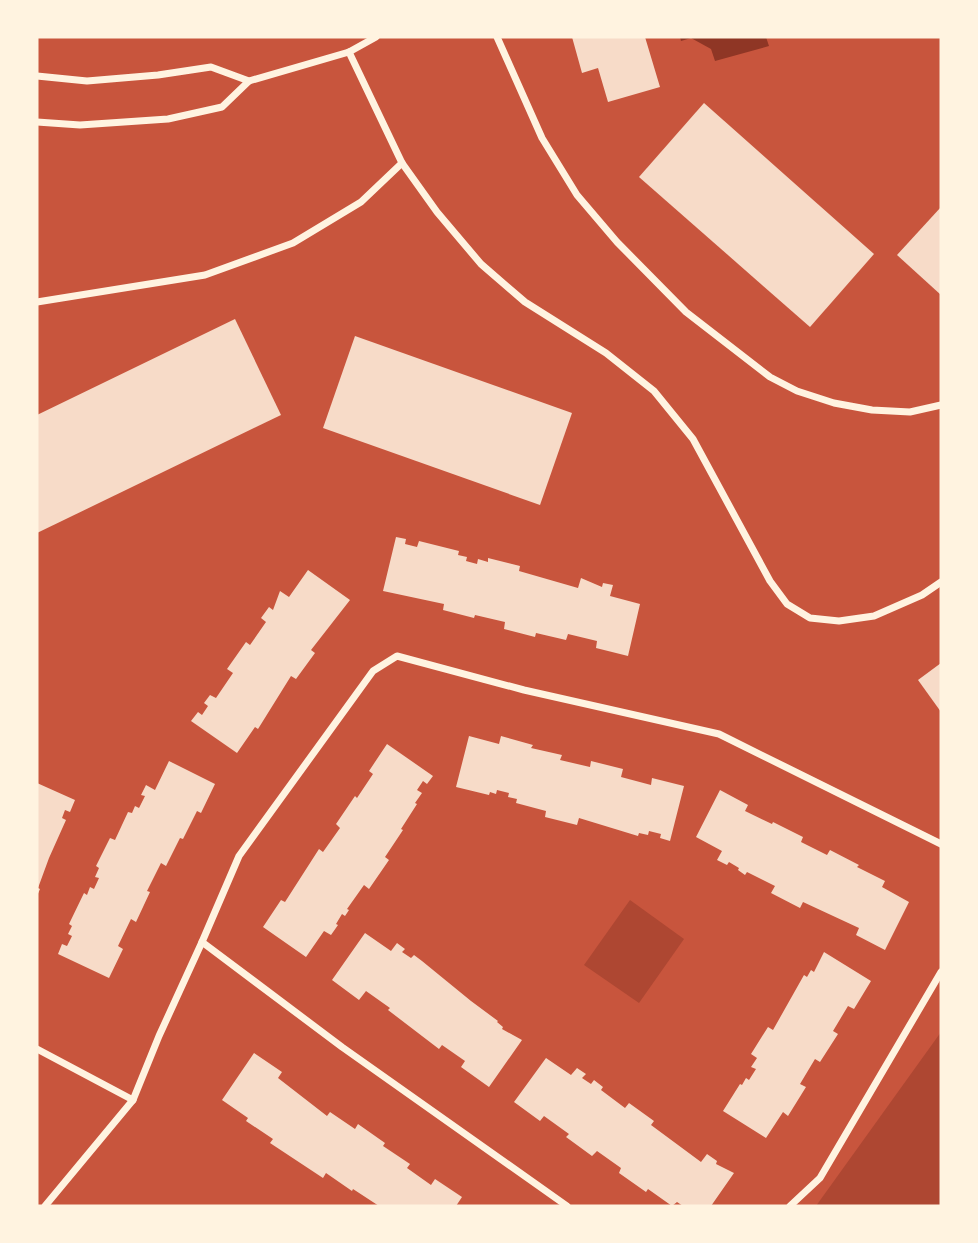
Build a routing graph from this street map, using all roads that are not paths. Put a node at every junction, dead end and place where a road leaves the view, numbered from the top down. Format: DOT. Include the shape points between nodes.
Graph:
graph roads {
  1 [pos="376,37"];
  2 [pos="497,37"];
  3 [pos="349,51"];
  4 [pos="37,76"];
  5 [pos="249,81"];
  6 [pos="37,122"];
  7 [pos="402,163"];
  8 [pos="37,302"];
  9 [pos="941,405"];
  10 [pos="941,582"];
  11 [pos="941,844"];
  12 [pos="202,942"];
  13 [pos="941,972"];
  14 [pos="37,1049"];
  15 [pos="133,1100"];
  16 [pos="44,1206"];
  17 [pos="567,1206"];
  18 [pos="790,1206"];
  1 -- 3 [label="street"];
  2 -- 9 [label="street" via="542,138 577,195 686,312 770,377 797,391 872,410 910,412"];
  3 -- 5 [label="street"];
  3 -- 7 [label="street"];
  4 -- 5 [label="street" via="87,81 211,67"];
  5 -- 6 [label="street" via="222,107 168,119 80,125"];
  7 -- 8 [label="street" via="361,202 293,243 205,275"];
  7 -- 10 [label="street" via="481,264 525,302 606,353 654,391 693,439 787,604 810,618 839,621 874,616"];
  11 -- 12 [label="street" via="719,734 397,656 373,671 239,856"];
  12 -- 15 [label="street"];
  12 -- 17 [label="street"];
  13 -- 18 [label="street" via="820,1178"];
  14 -- 15 [label="street"];
  15 -- 16 [label="street"];
}
